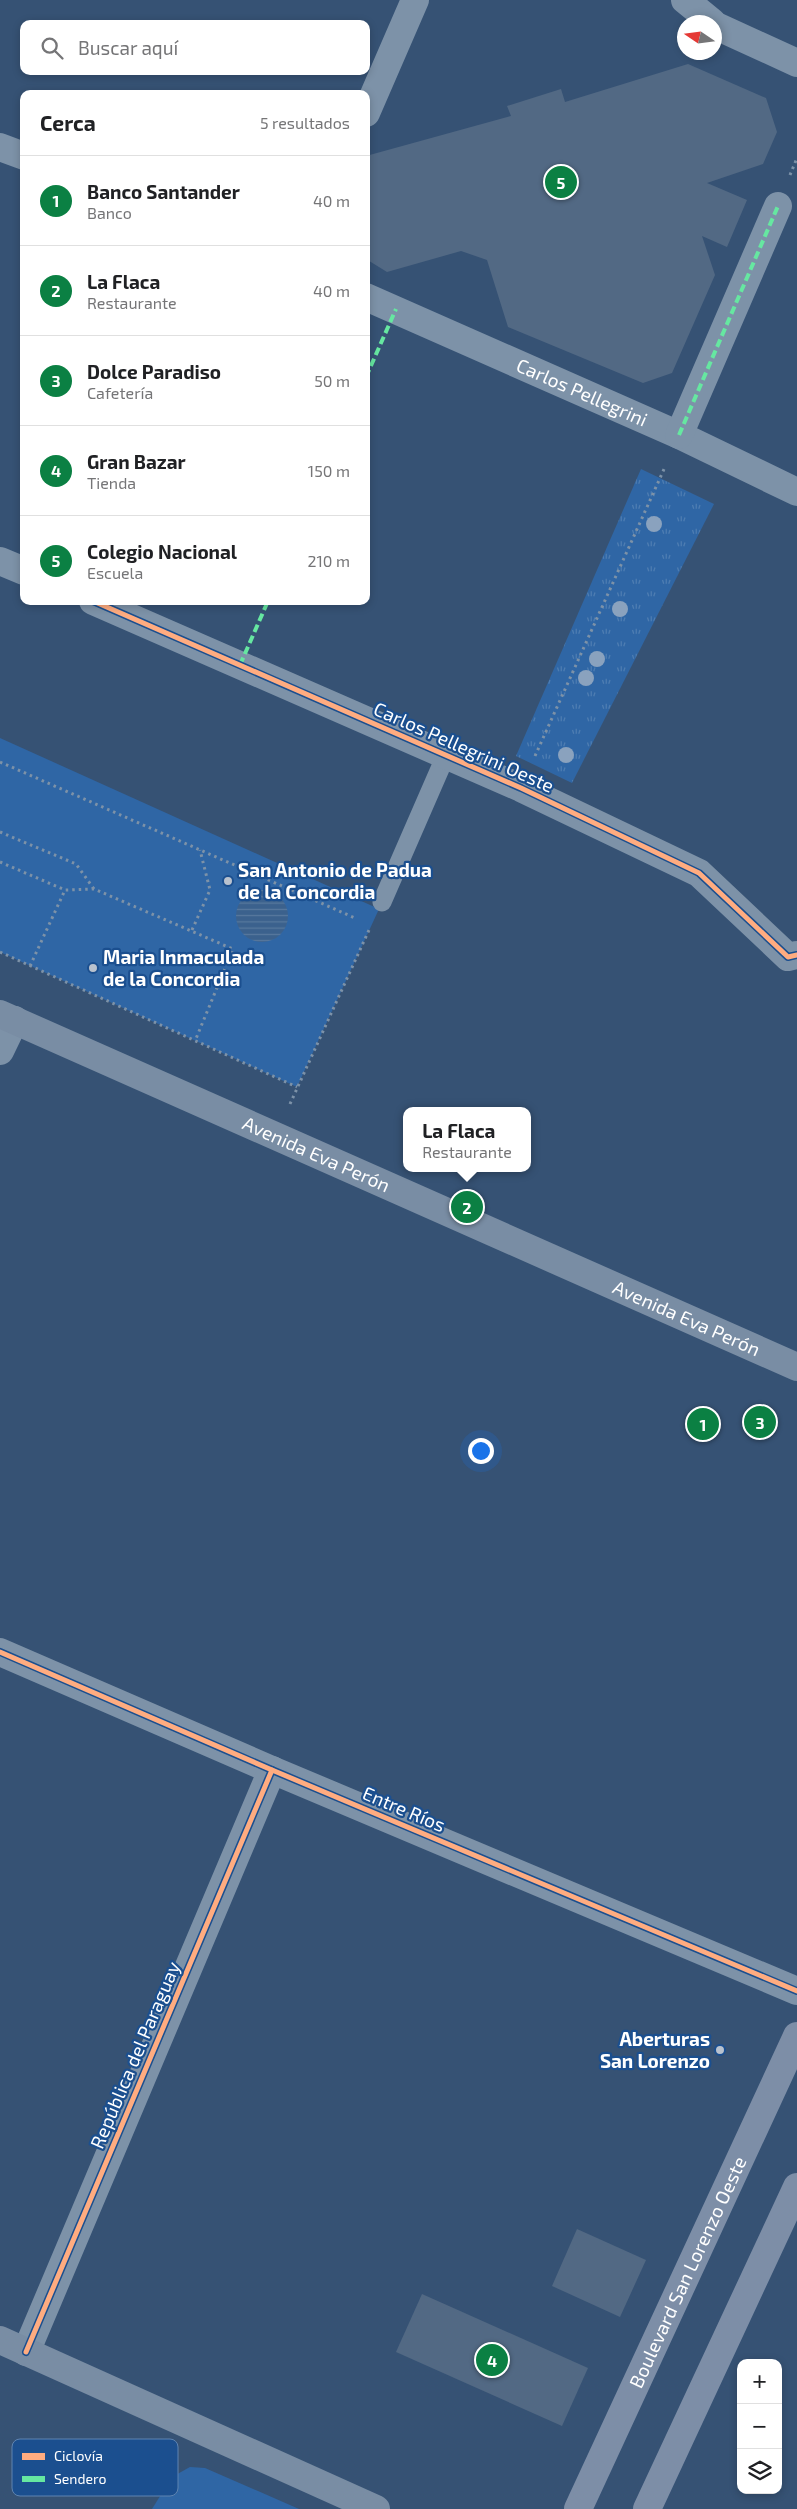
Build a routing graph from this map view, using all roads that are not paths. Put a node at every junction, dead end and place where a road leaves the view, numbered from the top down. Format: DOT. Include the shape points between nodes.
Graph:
graph roads {
  1 [pos="415,0"];
  2 [pos="685,0"];
  3 [pos="702,15"];
  4 [pos="722,28"];
  5 [pos="797,63"];
  6 [pos="370,104"];
  7 [pos="0,147"];
  8 [pos="20,154"];
  9 [pos="778,206"];
  10 [pos="370,298"];
  11 [pos="679,435"];
  12 [pos="797,492"];
  13 [pos="0,561"];
  14 [pos="20,569"];
  15 [pos="102,605"];
  16 [pos="446,755"];
  17 [pos="382,902"];
  18 [pos="797,955"];
  19 [pos="8,1017"];
  20 [pos="0,1051"];
  21 [pos="797,1367"];
  22 [pos="0,1652"];
  23 [pos="272,1770"];
  24 [pos="797,1991"];
  25 [pos="797,2036"];
  26 [pos="797,2187"];
  27 [pos="0,2340"];
  28 [pos="26,2352"];
  29 [pos="376,2509"];
  30 [pos="578,2509"];
  31 [pos="647,2509"];
  1 -- 6 [label="street"];
  2 -- 3 [label="street"];
  4 -- 5 [label="street"];
  7 -- 8 [label="street"];
  9 -- 11 [label="street"];
  10 -- 11 [label="street, Carlos Pellegrini"];
  11 -- 12 [label="street, Carlos Pellegrini"];
  13 -- 14 [label="street"];
  15 -- 16 [label="street, Carlos Pellegrini Oeste"];
  16 -- 17 [label="lane"];
  16 -- 18 [label="street, Carlos Pellegrini Oeste" via="699,873 788,957"];
  19 -- 20 [label="street"];
  19 -- 21 [label="main road, Avenida Eva Perón"];
  22 -- 23 [label="street, Entre Ríos"];
  23 -- 24 [label="street, Entre Ríos"];
  23 -- 28 [label="street, República del Paraguay"];
  25 -- 30 [label="main road, Boulevard San Lorenzo Oeste"];
  26 -- 31 [label="main road"];
  27 -- 28 [label="main road"];
  28 -- 29 [label="main road"];
}
